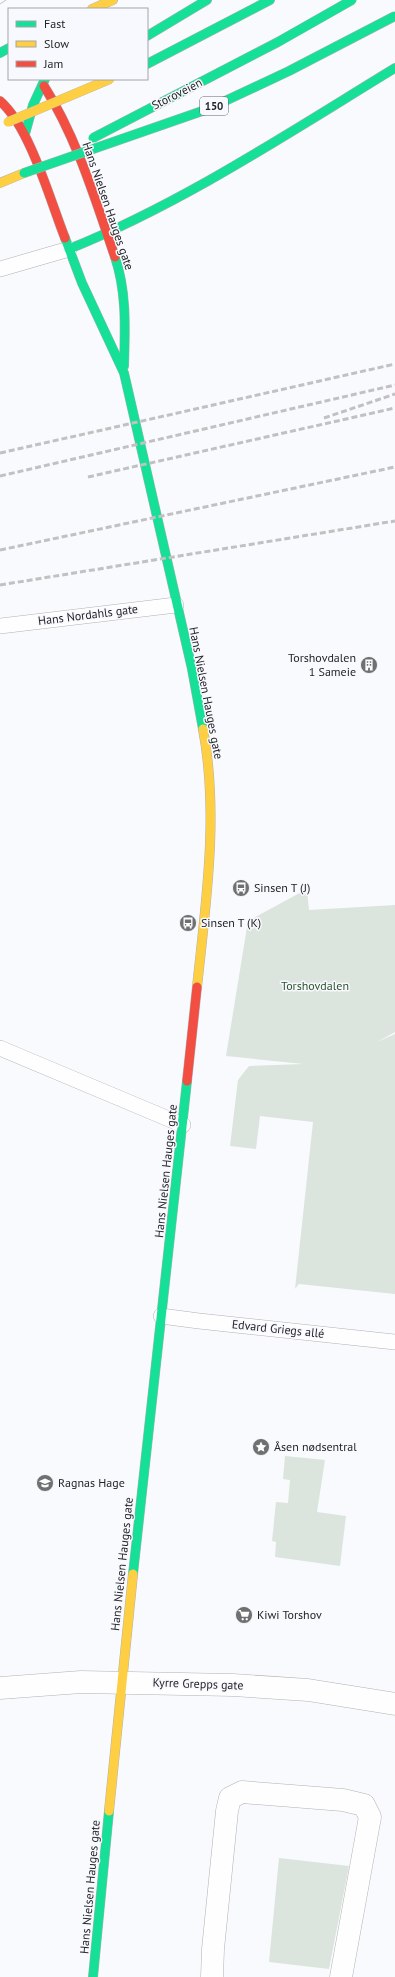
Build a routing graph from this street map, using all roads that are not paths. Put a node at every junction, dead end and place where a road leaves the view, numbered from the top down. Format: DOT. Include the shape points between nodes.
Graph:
graph roads {
  1 [pos="207,0"];
  2 [pos="270,0"];
  3 [pos="352,0"];
  4 [pos="107,4"];
  5 [pos="95,8"];
  6 [pos="395,16"];
  7 [pos="148,35"];
  8 [pos="8,49"];
  9 [pos="0,58"];
  10 [pos="148,64"];
  11 [pos="395,68"];
  12 [pos="42,80"];
  13 [pos="108,80"];
  14 [pos="59,91"];
  15 [pos="0,101"];
  16 [pos="4,124"];
  17 [pos="25,134"];
  18 [pos="24,173"];
  19 [pos="0,183"];
  20 [pos="108,234"];
  21 [pos="69,249"];
  22 [pos="0,269"];
  23 [pos="124,373"];
  24 [pos="176,605"];
  25 [pos="0,626"];
  26 [pos="0,1048"];
  27 [pos="184,1125"];
  28 [pos="161,1316"];
  29 [pos="395,1342"];
  30 [pos="121,1681"];
  31 [pos="0,1688"];
  32 [pos="395,1704"];
  33 [pos="93,1977"];
  34 [pos="212,1977"];
  35 [pos="341,1977"];
  1 -- 7 [label="main road"];
  2 -- 10 [label="main road" via="171,54"];
  3 -- 18 [label="main road, Storoveien / 150, bridge" via="278,42"];
  4 -- 5 [label="main road"];
  6 -- 18 [label="main road, 150, bridge" via="289,71 208,109"];
  8 -- 9 [label="main road"];
  11 -- 20 [label="main road" via="235,165"];
  12 -- 17 [label="main road"];
  12 -- 20 [label="main road, Hans Nielsen Hauges gate" via="61,113"];
  13 -- 16 [label="main road, bridge"];
  14 -- 16 [label="main road, bridge"];
  15 -- 17 [label="main road, Hans Nielsen Hauges gate"];
  17 -- 21 [label="main road, Hans Nielsen Hauges gate"];
  18 -- 19 [label="main road, Storoveien / 150"];
  20 -- 21 [label="main road"];
  20 -- 23 [label="main road, Hans Nielsen Hauges gate" via="123,289"];
  21 -- 22 [label="lane"];
  21 -- 23 [label="main road, Hans Nielsen Hauges gate"];
  23 -- 24 [label="main road, Hans Nielsen Hauges gate"];
  24 -- 25 [label="lane, Hans Nordahls gate"];
  24 -- 27 [label="main road, Hans Nielsen Hauges gate" via="192,669 206,743 211,817 207,888"];
  26 -- 27 [label="lane"];
  27 -- 28 [label="main road, Hans Nielsen Hauges gate"];
  28 -- 29 [label="lane, Edvard Griegs allé"];
  28 -- 30 [label="main road, Hans Nielsen Hauges gate"];
  30 -- 31 [label="street, Kyrre Grepps gate"];
  30 -- 32 [label="street, Kyrre Grepps gate" via="308,1690"];
  30 -- 33 [label="main road, Hans Nielsen Hauges gate"];
  34 -- 35 [label="street" via="227,1811 230,1798 242,1792 364,1804 370,1817"];
}
